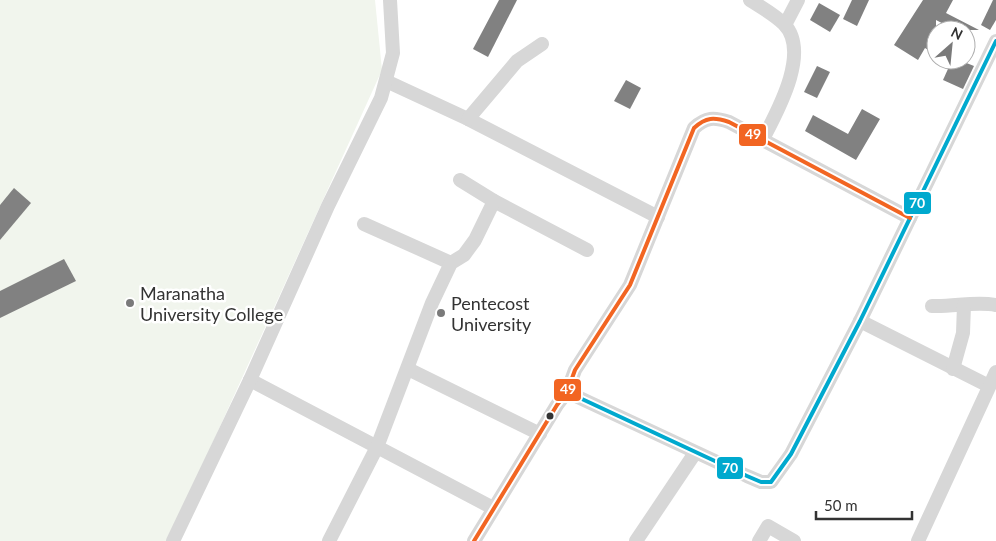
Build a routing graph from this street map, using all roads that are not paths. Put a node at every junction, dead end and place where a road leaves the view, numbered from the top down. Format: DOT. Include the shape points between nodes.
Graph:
graph roads {
  1 [pos="390,0"];
  2 [pos="750,0"];
  3 [pos="798,0"];
  4 [pos="785,25"];
  5 [pos="996,41"];
  6 [pos="542,44"];
  7 [pos="386,80"];
  8 [pos="468,119"];
  9 [pos="763,139"];
  10 [pos="460,180"];
  11 [pos="494,201"];
  12 [pos="658,217"];
  13 [pos="910,218"];
  14 [pos="364,224"];
  15 [pos="587,250"];
  16 [pos="451,263"];
  17 [pos="964,305"];
  18 [pos="996,305"];
  19 [pos="932,306"];
  20 [pos="860,321"];
  21 [pos="408,369"];
  22 [pos="953,369"];
  23 [pos="996,372"];
  24 [pos="250,380"];
  25 [pos="989,386"];
  26 [pos="567,392"];
  27 [pos="540,434"];
  28 [pos="377,447"];
  29 [pos="695,453"];
  30 [pos="494,508"];
  31 [pos="173,541"];
  32 [pos="329,541"];
  33 [pos="474,541"];
  34 [pos="636,541"];
  35 [pos="759,541"];
  36 [pos="794,541"];
  37 [pos="918,541"];
  1 -- 7 [label="street" via="393,53"];
  2 -- 4 [label="street"];
  3 -- 4 [label="street"];
  4 -- 9 [label="street" via="793,38 793,66 789,85"];
  5 -- 13 [label="street"];
  6 -- 8 [label="street" via="517,61"];
  7 -- 8 [label="street"];
  7 -- 24 [label="street" via="381,98 328,206"];
  8 -- 12 [label="street"];
  9 -- 12 [label="street" via="719,119 703,120 694,128"];
  9 -- 13 [label="street"];
  10 -- 11 [label="street"];
  11 -- 15 [label="street"];
  11 -- 16 [label="street" via="476,240 464,255"];
  12 -- 26 [label="street" via="630,285 575,370"];
  13 -- 20 [label="street"];
  14 -- 16 [label="street"];
  16 -- 21 [label="street" via="432,303"];
  17 -- 18 [label="street"];
  17 -- 19 [label="street"];
  17 -- 22 [label="street" via="963,333"];
  20 -- 22 [label="street"];
  20 -- 29 [label="street" via="791,454 771,482 761,482"];
  21 -- 27 [label="street"];
  21 -- 28 [label="street"];
  22 -- 25 [label="street"];
  23 -- 25 [label="street"];
  24 -- 28 [label="street"];
  24 -- 31 [label="street"];
  25 -- 37 [label="street"];
  26 -- 27 [label="street"];
  26 -- 29 [label="street"];
  27 -- 30 [label="street"];
  28 -- 30 [label="street"];
  28 -- 32 [label="street"];
  29 -- 34 [label="street"];
  30 -- 33 [label="street"];
  35 -- 36 [label="street" via="768,526"];
}
